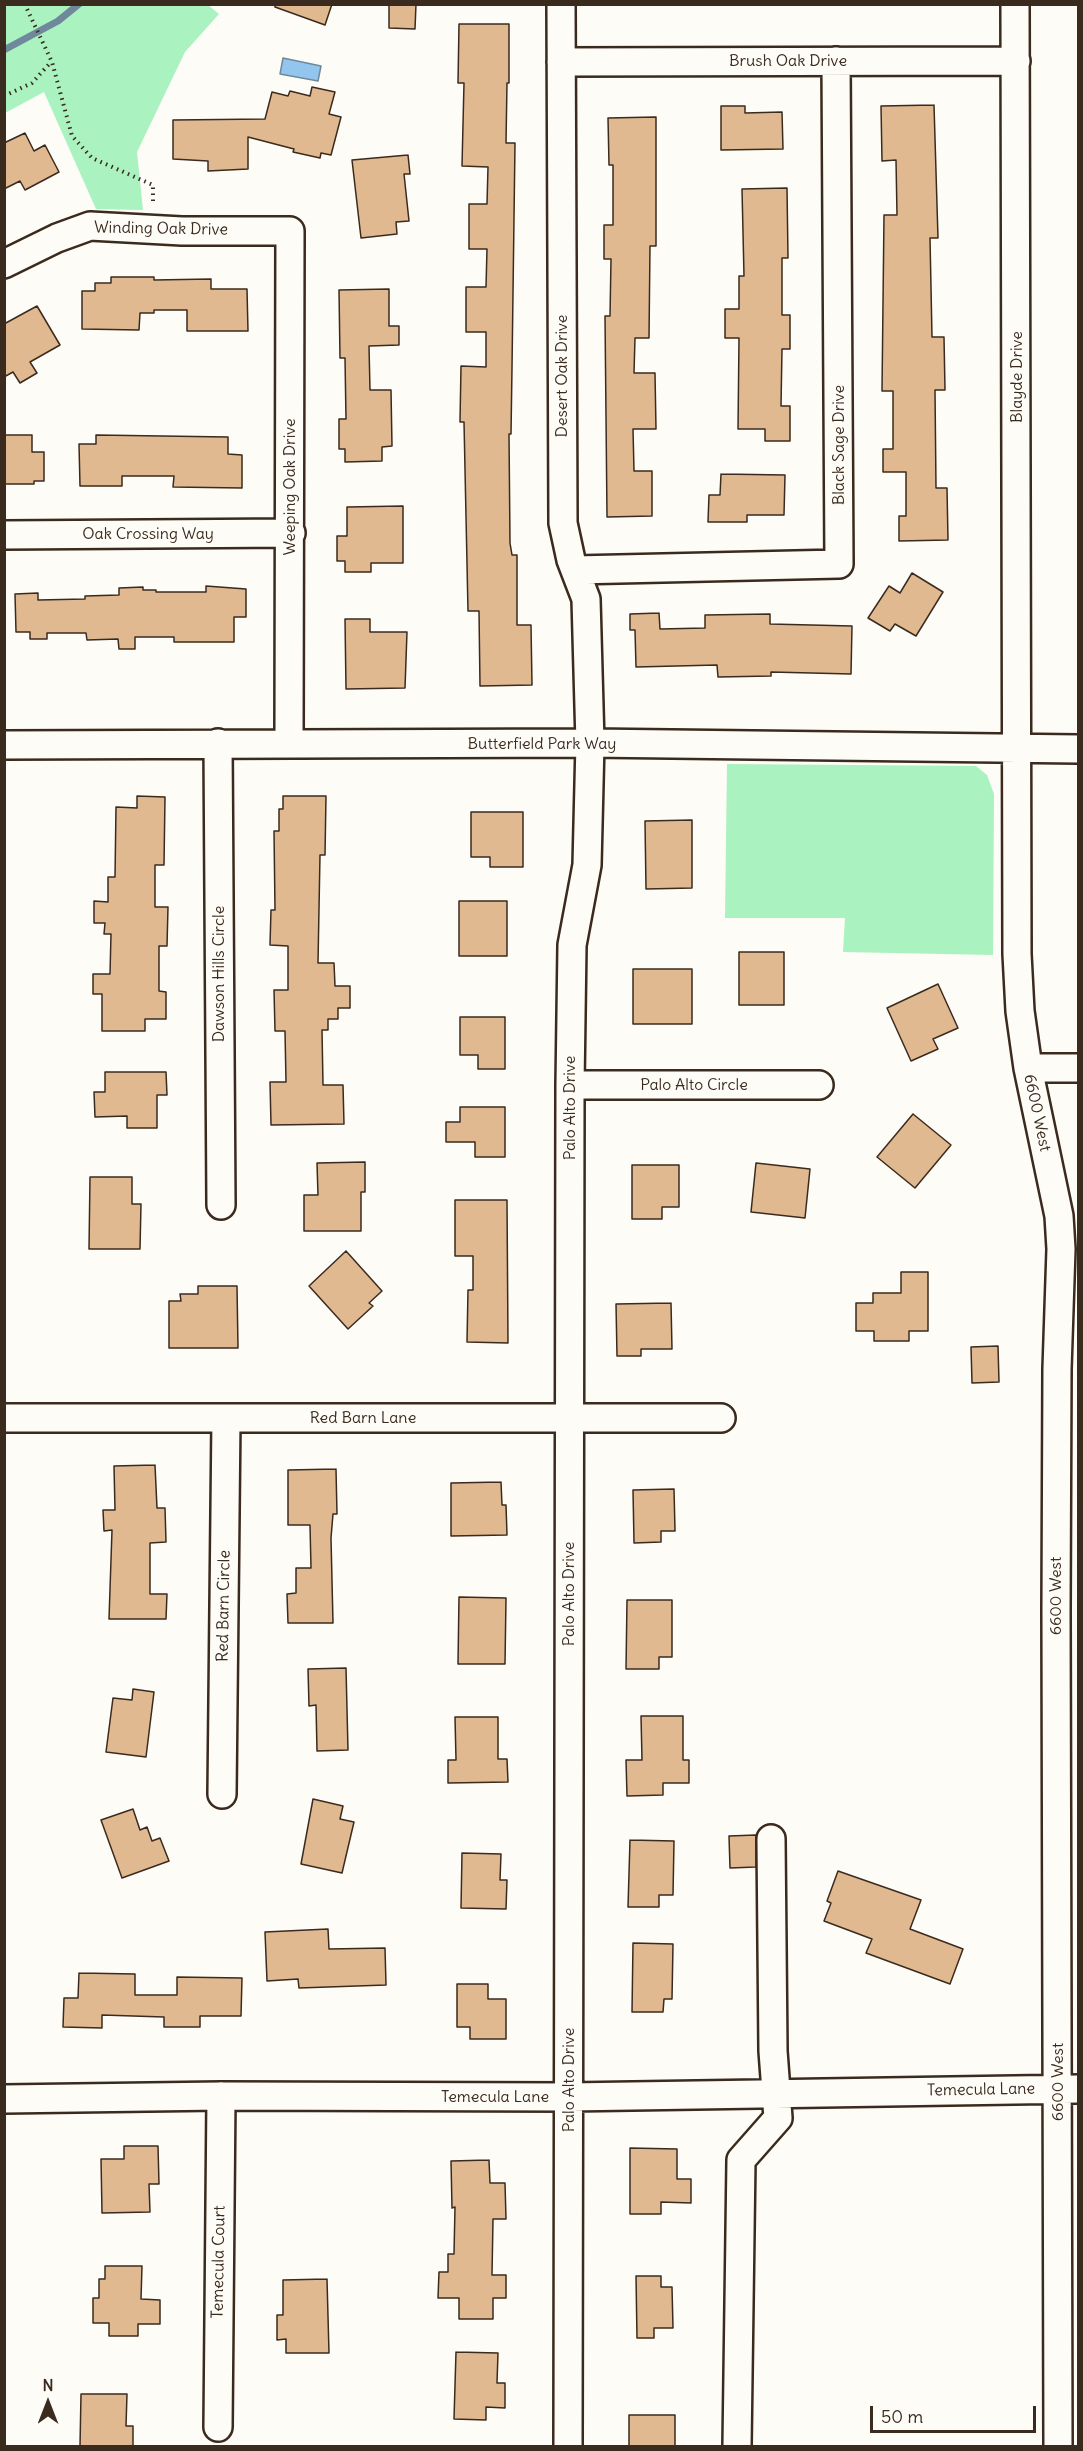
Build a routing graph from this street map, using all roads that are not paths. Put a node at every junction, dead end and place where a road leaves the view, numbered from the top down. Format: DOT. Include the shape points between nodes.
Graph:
graph roads {
  1 [pos="561,4"];
  2 [pos="1015,4"];
  3 [pos="836,61"];
  4 [pos="1016,61"];
  5 [pos="561,62"];
  6 [pos="290,231"];
  7 [pos="4,264"];
  8 [pos="291,533"];
  9 [pos="4,535"];
  10 [pos="575,570"];
  11 [pos="218,743"];
  12 [pos="289,743"];
  13 [pos="590,743"];
  14 [pos="4,745"];
  15 [pos="1078,749"];
  16 [pos="1018,750"];
  17 [pos="1028,1068"];
  18 [pos="1078,1068"];
  19 [pos="570,1085"];
  20 [pos="819,1085"];
  21 [pos="221,1205"];
  22 [pos="1068,1369"];
  23 [pos="4,1418"];
  24 [pos="226,1418"];
  25 [pos="570,1418"];
  26 [pos="721,1418"];
  27 [pos="222,1794"];
  28 [pos="771,1839"];
  29 [pos="1068,2089"];
  30 [pos="776,2093"];
  31 [pos="221,2096"];
  32 [pos="569,2097"];
  33 [pos="4,2099"];
  34 [pos="218,2427"];
  35 [pos="568,2446"];
  36 [pos="737,2446"];
  37 [pos="1058,2446"];
  1 -- 5 [label="street, Desert Oak Drive"];
  2 -- 4 [label="street, Blayde Drive"];
  3 -- 4 [label="street, Brush Oak Drive"];
  3 -- 5 [label="street, Brush Oak Drive"];
  3 -- 10 [label="street, Black Sage Drive" via="840,564"];
  4 -- 16 [label="street, Blayde Drive"];
  5 -- 10 [label="street, Desert Oak Drive" via="563,523"];
  6 -- 7 [label="street, Winding Oak Drive" via="90,226"];
  6 -- 8 [label="street, Weeping Oak Drive"];
  8 -- 9 [label="street, Oak Crossing Way"];
  8 -- 12 [label="street, Weeping Oak Drive"];
  10 -- 13 [label="street, Desert Oak Drive" via="586,599"];
  11 -- 12 [label="street, Butterfield Park Way"];
  11 -- 14 [label="street, Butterfield Park Way"];
  11 -- 21 [label="street, Dawson Hills Circle"];
  12 -- 13 [label="street, Butterfield Park Way"];
  13 -- 16 [label="street, Butterfield Park Way"];
  13 -- 19 [label="street, Palo Alto Drive" via="587,865 572,945"];
  15 -- 16 [label="street, Butterfield Park Way"];
  16 -- 17 [label="street, 6600 West" via="1017,954"];
  17 -- 18 [label="street"];
  17 -- 22 [label="street, 6600 West" via="1059,1216"];
  19 -- 20 [label="street, Palo Alto Circle"];
  19 -- 25 [label="street, Palo Alto Drive"];
  22 -- 29 [label="street, 6600 West"];
  23 -- 24 [label="street, Red Barn Lane"];
  24 -- 25 [label="street, Red Barn Lane"];
  24 -- 27 [label="street, Red Barn Circle"];
  25 -- 26 [label="street, Red Barn Lane"];
  25 -- 32 [label="street, Palo Alto Drive"];
  28 -- 30 [label="street" via="772,2051"];
  29 -- 30 [label="street, Temecula Lane"];
  29 -- 37 [label="street, 6600 West"];
  30 -- 32 [label="street, Temecula Lane"];
  30 -- 36 [label="street" via="778,2118 741,2160"];
  31 -- 32 [label="street, Temecula Lane"];
  31 -- 33 [label="street, Temecula Lane"];
  31 -- 34 [label="street, Temecula Court"];
  32 -- 35 [label="street, Palo Alto Drive"];
}
